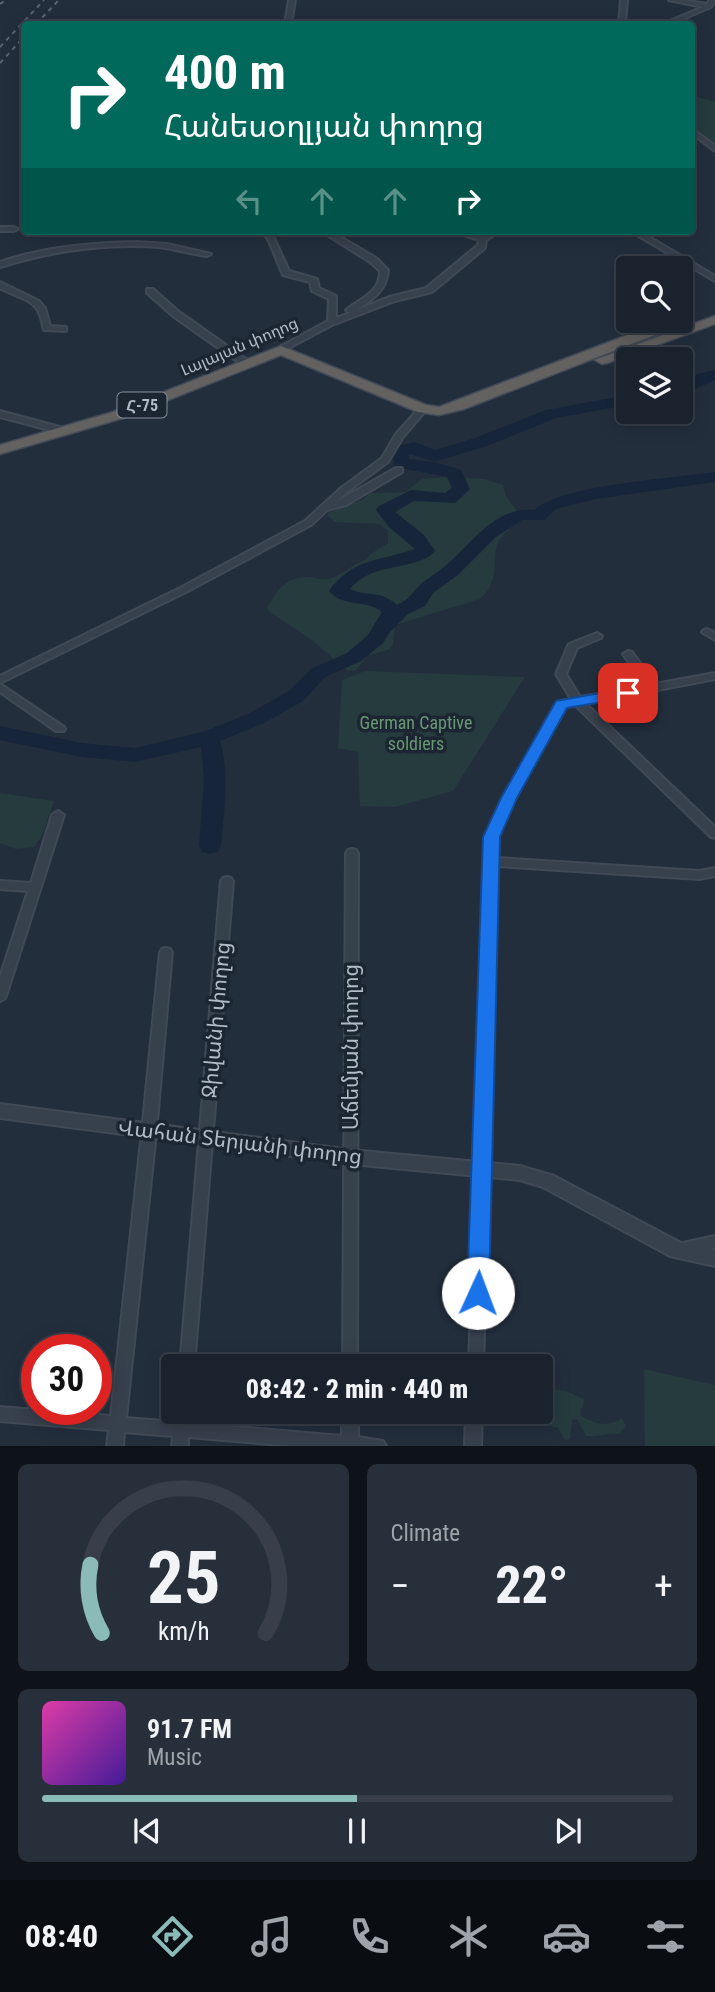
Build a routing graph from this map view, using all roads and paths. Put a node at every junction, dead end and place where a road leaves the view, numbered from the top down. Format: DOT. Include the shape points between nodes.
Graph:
graph roads {
  1 [pos="292,0"];
  2 [pos="624,0"];
  3 [pos="672,0"];
  4 [pos="711,3"];
  5 [pos="288,21"];
  6 [pos="622,21"];
  7 [pos="673,21"];
  8 [pos="695,133"];
  9 [pos="715,149"];
  10 [pos="0,229"];
  11 [pos="14,229"];
  12 [pos="269,235"];
  13 [pos="332,235"];
  14 [pos="470,235"];
  15 [pos="490,235"];
  16 [pos="641,235"];
  17 [pos="483,239"];
  18 [pos="207,254"];
  19 [pos="0,265"];
  20 [pos="715,279"];
  21 [pos="0,284"];
  22 [pos="150,291"];
  23 [pos="715,308"];
  24 [pos="693,316"];
  25 [pos="715,320"];
  26 [pos="332,323"];
  27 [pos="63,329"];
  28 [pos="644,333"];
  29 [pos="281,349"];
  30 [pos="247,363"];
  31 [pos="505,389"];
  32 [pos="423,409"];
  33 [pos="0,414"];
  34 [pos="64,431"];
  35 [pos="0,450"];
  36 [pos="399,470"];
  37 [pos="325,509"];
  38 [pos="597,636"];
  39 [pos="628,654"];
  40 [pos="715,676"];
  41 [pos="0,680"];
  42 [pos="0,687"];
  43 [pos="653,689"];
  44 [pos="578,702"];
  45 [pos="60,729"];
  46 [pos="58,815"];
  47 [pos="715,834"];
  48 [pos="352,853"];
  49 [pos="490,862"];
  50 [pos="715,872"];
  51 [pos="226,881"];
  52 [pos="0,885"];
  53 [pos="34,887"];
  54 [pos="166,952"];
  55 [pos="0,996"];
  56 [pos="0,1111"];
  57 [pos="149,1132"];
  58 [pos="206,1139"];
  59 [pos="351,1157"];
  60 [pos="481,1169"];
  61 [pos="715,1242"];
  62 [pos="677,1250"];
  63 [pos="715,1258"];
  64 [pos="188,1354"];
  65 [pos="350,1354"];
  66 [pos="476,1354"];
  67 [pos="0,1414"];
  68 [pos="350,1424"];
  69 [pos="474,1424"];
  70 [pos="116,1425"];
  71 [pos="181,1438"];
  72 [pos="350,1445"];
  73 [pos="115,1446"];
  74 [pos="377,1446"];
  75 [pos="473,1446"];
  1 -- 5 [label="street"];
  2 -- 6 [label="street"];
  3 -- 4 [label="street"];
  4 -- 7 [label="street"];
  8 -- 9 [label="street"];
  10 -- 11 [label="street"];
  12 -- 26 [label="street" via="286,273 314,281 315,289 333,298"];
  13 -- 26 [label="street, Լալայան փողոց" via="373,260 384,270 385,280 380,290"];
  14 -- 17 [label="street"];
  15 -- 17 [label="street, Լալայան փողոց"];
  16 -- 20 [label="street"];
  17 -- 26 [label="street, Լալայան փողոց" via="482,246 429,290 391,299"];
  18 -- 19 [label="street" via="155,245 89,247 21,257"];
  21 -- 27 [label="street" via="11,293 37,301 45,312 47,328"];
  22 -- 30 [label="street"];
  23 -- 24 [label="highway"];
  25 -- 31 [label="highway"];
  26 -- 29 [label="street, Լալայան փողոց"];
  28 -- 31 [label="highway"];
  29 -- 30 [label="highway, Լալայան փողոց / Հ-75"];
  29 -- 32 [label="highway"];
  30 -- 34 [label="highway, Լալայան փողոց / Հ-75" via="118,415"];
  31 -- 32 [label="highway" via="439,411"];
  32 -- 37 [label="street" via="385,460"];
  33 -- 34 [label="street"];
  34 -- 35 [label="highway, Լալայան փողոց / Հ-75"];
  36 -- 37 [label="street" via="344,503"];
  37 -- 41 [label="street" via="308,523 193,584"];
  38 -- 44 [label="street" via="573,646 561,674"];
  39 -- 43 [label="street"];
  40 -- 43 [label="street"];
  42 -- 45 [label="street"];
  43 -- 44 [label="street"];
  44 -- 47 [label="street"];
  44 -- 49 [label="street" via="562,704 536,748 492,837"];
  46 -- 53 [label="street"];
  48 -- 59 [label="street, Աճեմյան փողոց"];
  49 -- 50 [label="street" via="699,876"];
  49 -- 60 [label="street"];
  51 -- 58 [label="street, Ջիվանի փողոց"];
  52 -- 53 [label="street"];
  53 -- 55 [label="street"];
  54 -- 57 [label="street"];
  56 -- 57 [label="street, Վահան Տերյանի փողոց"];
  57 -- 58 [label="street, Վահան Տերյանի փողոց"];
  57 -- 70 [label="street"];
  58 -- 59 [label="street, Վահան Տերյանի փողոց"];
  58 -- 64 [label="street, Ջիվանի փողոց"];
  59 -- 60 [label="street, Վահան Տերյանի փողոց"];
  59 -- 65 [label="street, Աճեմյան փողոց"];
  60 -- 62 [label="street, Վահան Տերյանի փողոց" via="548,1181"];
  60 -- 66 [label="street"];
  61 -- 62 [label="street"];
  62 -- 63 [label="street, Վահան Տերյանի փողոց"];
  67 -- 70 [label="street"];
  68 -- 72 [label="street"];
  69 -- 75 [label="street"];
  70 -- 71 [label="street"];
  70 -- 73 [label="street"];
  71 -- 72 [label="street"];
  72 -- 74 [label="street"];
}
